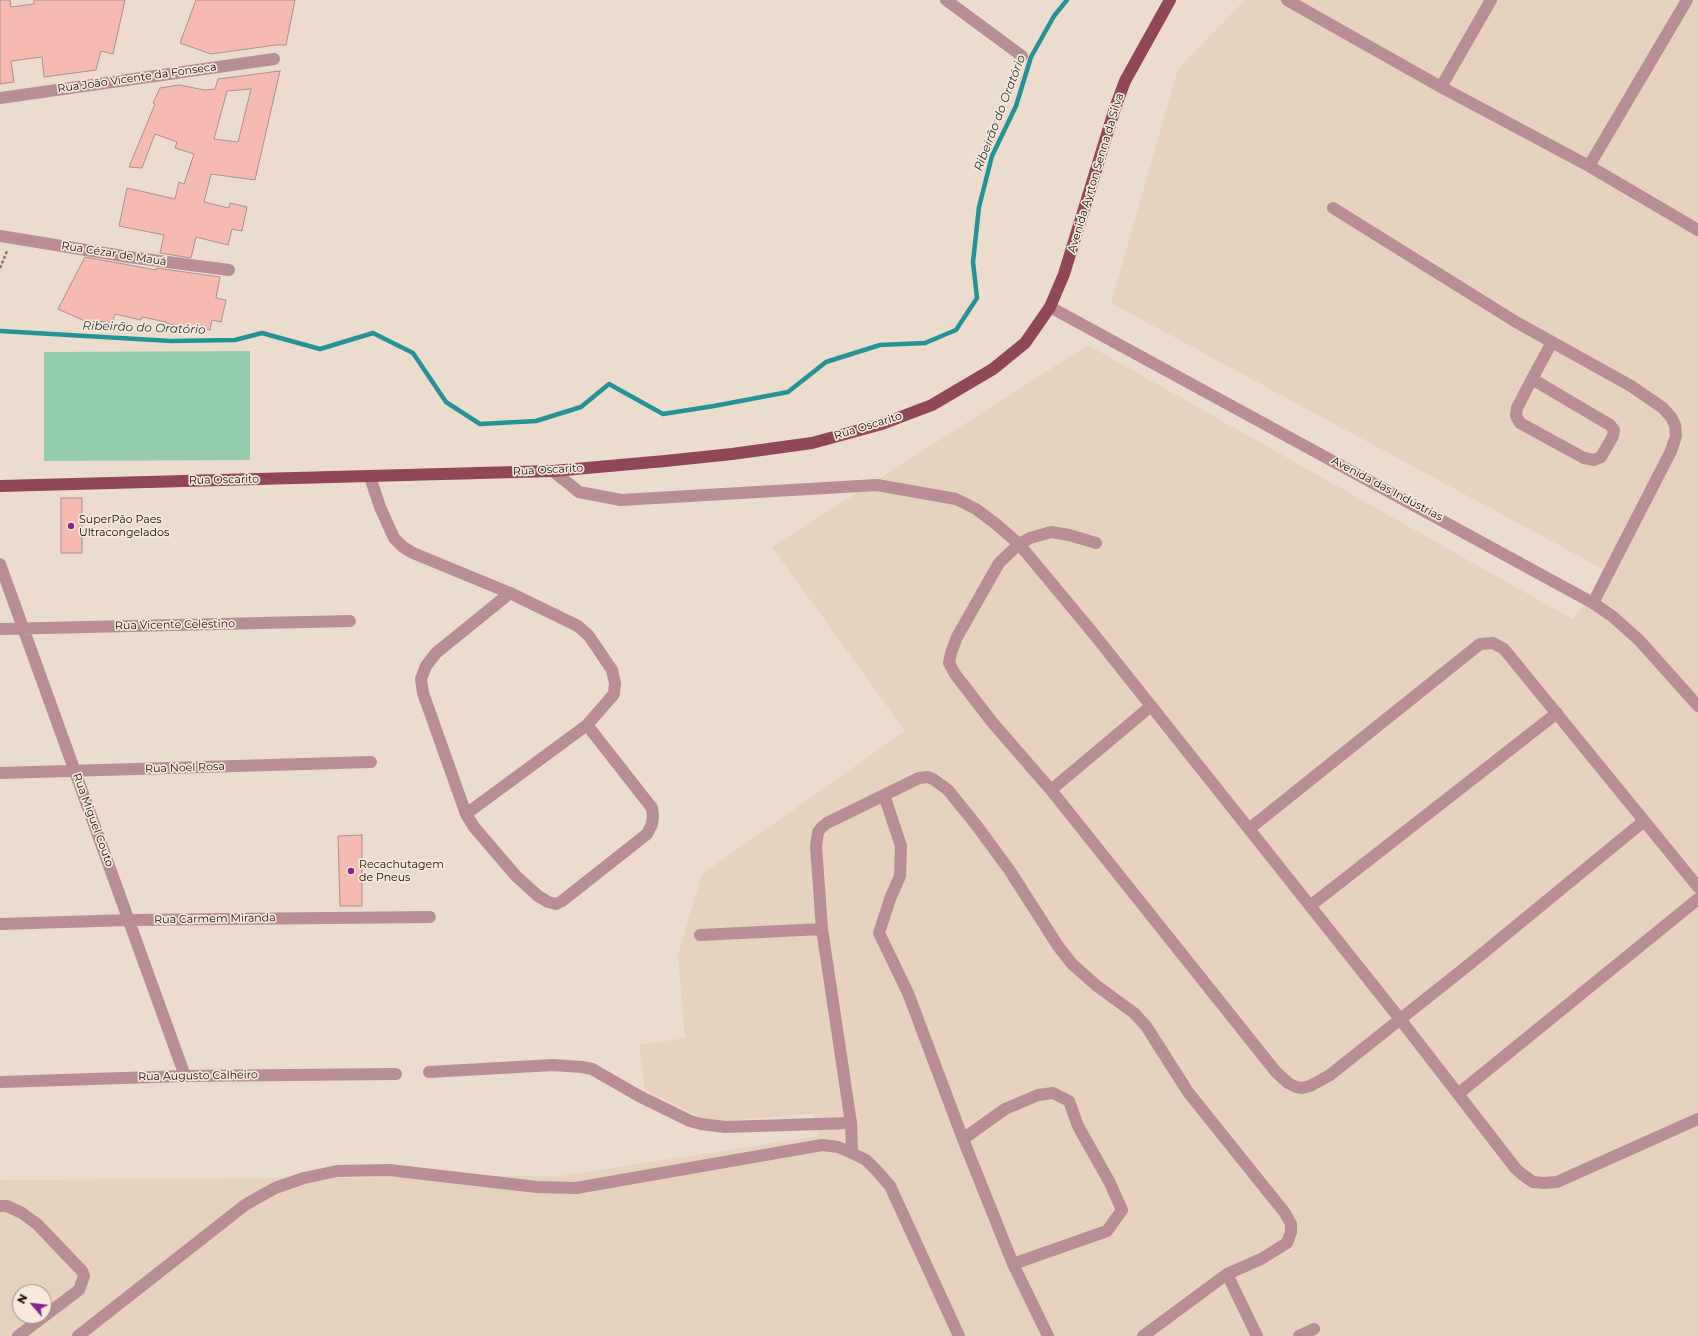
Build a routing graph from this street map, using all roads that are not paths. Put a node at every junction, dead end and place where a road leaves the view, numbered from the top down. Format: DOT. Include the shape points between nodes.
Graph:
graph roads {
  1 [pos="946,0"];
  2 [pos="1170,0"];
  3 [pos="1287,0"];
  4 [pos="1491,0"];
  5 [pos="1686,0"];
  6 [pos="1022,56"];
  7 [pos="274,58"];
  8 [pos="1442,87"];
  9 [pos="0,98"];
  10 [pos="1589,166"];
  11 [pos="1333,208"];
  12 [pos="1698,230"];
  13 [pos="6,238"];
  14 [pos="229,270"];
  15 [pos="1050,307"];
  16 [pos="1552,342"];
  17 [pos="1532,379"];
  18 [pos="553,471"];
  19 [pos="370,477"];
  20 [pos="0,486"];
  21 [pos="1096,543"];
  22 [pos="1019,544"];
  23 [pos="0,564"];
  24 [pos="510,593"];
  25 [pos="1593,603"];
  26 [pos="350,621"];
  27 [pos="24,628"];
  28 [pos="0,629"];
  29 [pos="1151,706"];
  30 [pos="1698,706"];
  31 [pos="1557,712"];
  32 [pos="588,725"];
  33 [pos="371,762"];
  34 [pos="75,771"];
  35 [pos="0,773"];
  36 [pos="1051,790"];
  37 [pos="884,795"];
  38 [pos="466,814"];
  39 [pos="1644,821"];
  40 [pos="1249,830"];
  41 [pos="1698,887"];
  42 [pos="1698,899"];
  43 [pos="1310,906"];
  44 [pos="430,916"];
  45 [pos="128,920"];
  46 [pos="0,924"];
  47 [pos="822,929"];
  48 [pos="700,935"];
  49 [pos="1400,1019"];
  50 [pos="429,1072"];
  51 [pos="396,1074"];
  52 [pos="185,1076"];
  53 [pos="0,1082"];
  54 [pos="1458,1094"];
  55 [pos="1698,1118"];
  56 [pos="851,1123"];
  57 [pos="963,1139"];
  58 [pos="852,1153"];
  59 [pos="0,1206"];
  60 [pos="1013,1264"];
  61 [pos="1227,1274"];
  62 [pos="1314,1329"];
  63 [pos="18,1336"];
  64 [pos="78,1336"];
  65 [pos="959,1336"];
  66 [pos="1048,1336"];
  67 [pos="1143,1336"];
  68 [pos="1257,1336"];
  69 [pos="1300,1336"];
  1 -- 6 [label="street"];
  2 -- 15 [label="main road, Avenida Ayrton Senna da Silva" via="1125,81 1114,108 1064,274"];
  3 -- 8 [label="street"];
  4 -- 8 [label="street"];
  5 -- 10 [label="street"];
  7 -- 9 [label="street, Rua João Vicente da Fonseca"];
  8 -- 10 [label="street"];
  10 -- 12 [label="street"];
  11 -- 16 [label="street"];
  13 -- 14 [label="street, Rua Cézar de Mauá"];
  15 -- 18 [label="main road, Rua Oscarito" via="1025,343 993,369 932,405 882,424 812,443 732,454"];
  15 -- 25 [label="street, Avenida das Indústrias"];
  16 -- 17 [label="street"];
  16 -- 25 [label="street" via="1631,386 1663,408 1675,425 1676,436 1671,452"];
  17 -- 17 [label="street" via="1517,408 1516,416 1520,423 1584,458 1594,460 1601,457 1613,436 1614,430 1610,425"];
  18 -- 19 [label="main road, Rua Oscarito"];
  18 -- 22 [label="street" via="578,492 621,500 877,485 956,499 976,509"];
  19 -- 20 [label="main road, Rua Oscarito"];
  19 -- 24 [label="street" via="394,538 402,547"];
  21 -- 22 [label="street" via="1051,532"];
  22 -- 29 [label="street"];
  22 -- 36 [label="street" via="999,563 957,637 949,663 992,722"];
  23 -- 27 [label="street, Rua Miguel Couto"];
  24 -- 32 [label="street" via="578,626 589,636 612,670 614,694"];
  24 -- 38 [label="street" via="436,653 426,666 421,679 423,693"];
  25 -- 30 [label="street, Avenida das Indústrias" via="1639,640"];
  26 -- 27 [label="street, Rua Vicente Celestino"];
  27 -- 28 [label="street, Rua Vicente Celestino"];
  27 -- 34 [label="street, Rua Miguel Couto"];
  29 -- 36 [label="street"];
  29 -- 40 [label="street"];
  31 -- 39 [label="street"];
  31 -- 40 [label="street" via="1504,649 1493,643 1480,644"];
  31 -- 43 [label="street"];
  32 -- 38 [label="street"];
  32 -- 38 [label="street" via="652,808 652,824 647,834 562,901 556,904 538,896 516,876"];
  33 -- 34 [label="street, Rua Noel Rosa"];
  34 -- 35 [label="street, Rua Noel Rosa"];
  34 -- 45 [label="street, Rua Miguel Couto"];
  36 -- 49 [label="street" via="1266,1060 1288,1083 1302,1088 1330,1075"];
  37 -- 47 [label="street" via="827,823 818,832 816,846"];
  37 -- 57 [label="street" via="901,846 900,876 879,933 908,993"];
  37 -- 61 [label="street" via="924,777 933,779 948,790 1010,871 1072,964 1134,1013 1146,1026 1188,1092 1285,1213 1291,1224 1287,1243 1261,1259"];
  39 -- 41 [label="street"];
  39 -- 49 [label="street"];
  40 -- 43 [label="street"];
  42 -- 54 [label="street"];
  43 -- 49 [label="street"];
  44 -- 45 [label="street, Rua Carmem Miranda"];
  45 -- 46 [label="street, Rua Carmem Miranda"];
  45 -- 52 [label="street, Rua Miguel Couto"];
  47 -- 48 [label="street"];
  47 -- 56 [label="street"];
  49 -- 54 [label="street"];
  50 -- 56 [label="street" via="553,1065 582,1067 592,1069 639,1096 701,1124 725,1127"];
  51 -- 52 [label="street, Rua Augusto Calheiro"];
  52 -- 53 [label="street, Rua Augusto Calheiro"];
  54 -- 55 [label="street" via="1516,1169 1533,1182 1544,1184 1557,1182"];
  56 -- 58 [label="street"];
  57 -- 60 [label="street"];
  57 -- 60 [label="street" via="1005,1109 1038,1095 1053,1093 1069,1101 1078,1126 1122,1210 1107,1231"];
  58 -- 64 [label="street" via="838,1147 822,1145 576,1188 537,1187 389,1170 337,1171 304,1178 275,1188 245,1205"];
  58 -- 65 [label="street" via="866,1160 890,1186"];
  59 -- 63 [label="street" via="7,1206 22,1213 37,1224 84,1276 79,1290"];
  60 -- 66 [label="street"];
  61 -- 67 [label="street"];
  61 -- 68 [label="street"];
  62 -- 69 [label="street"];
}
